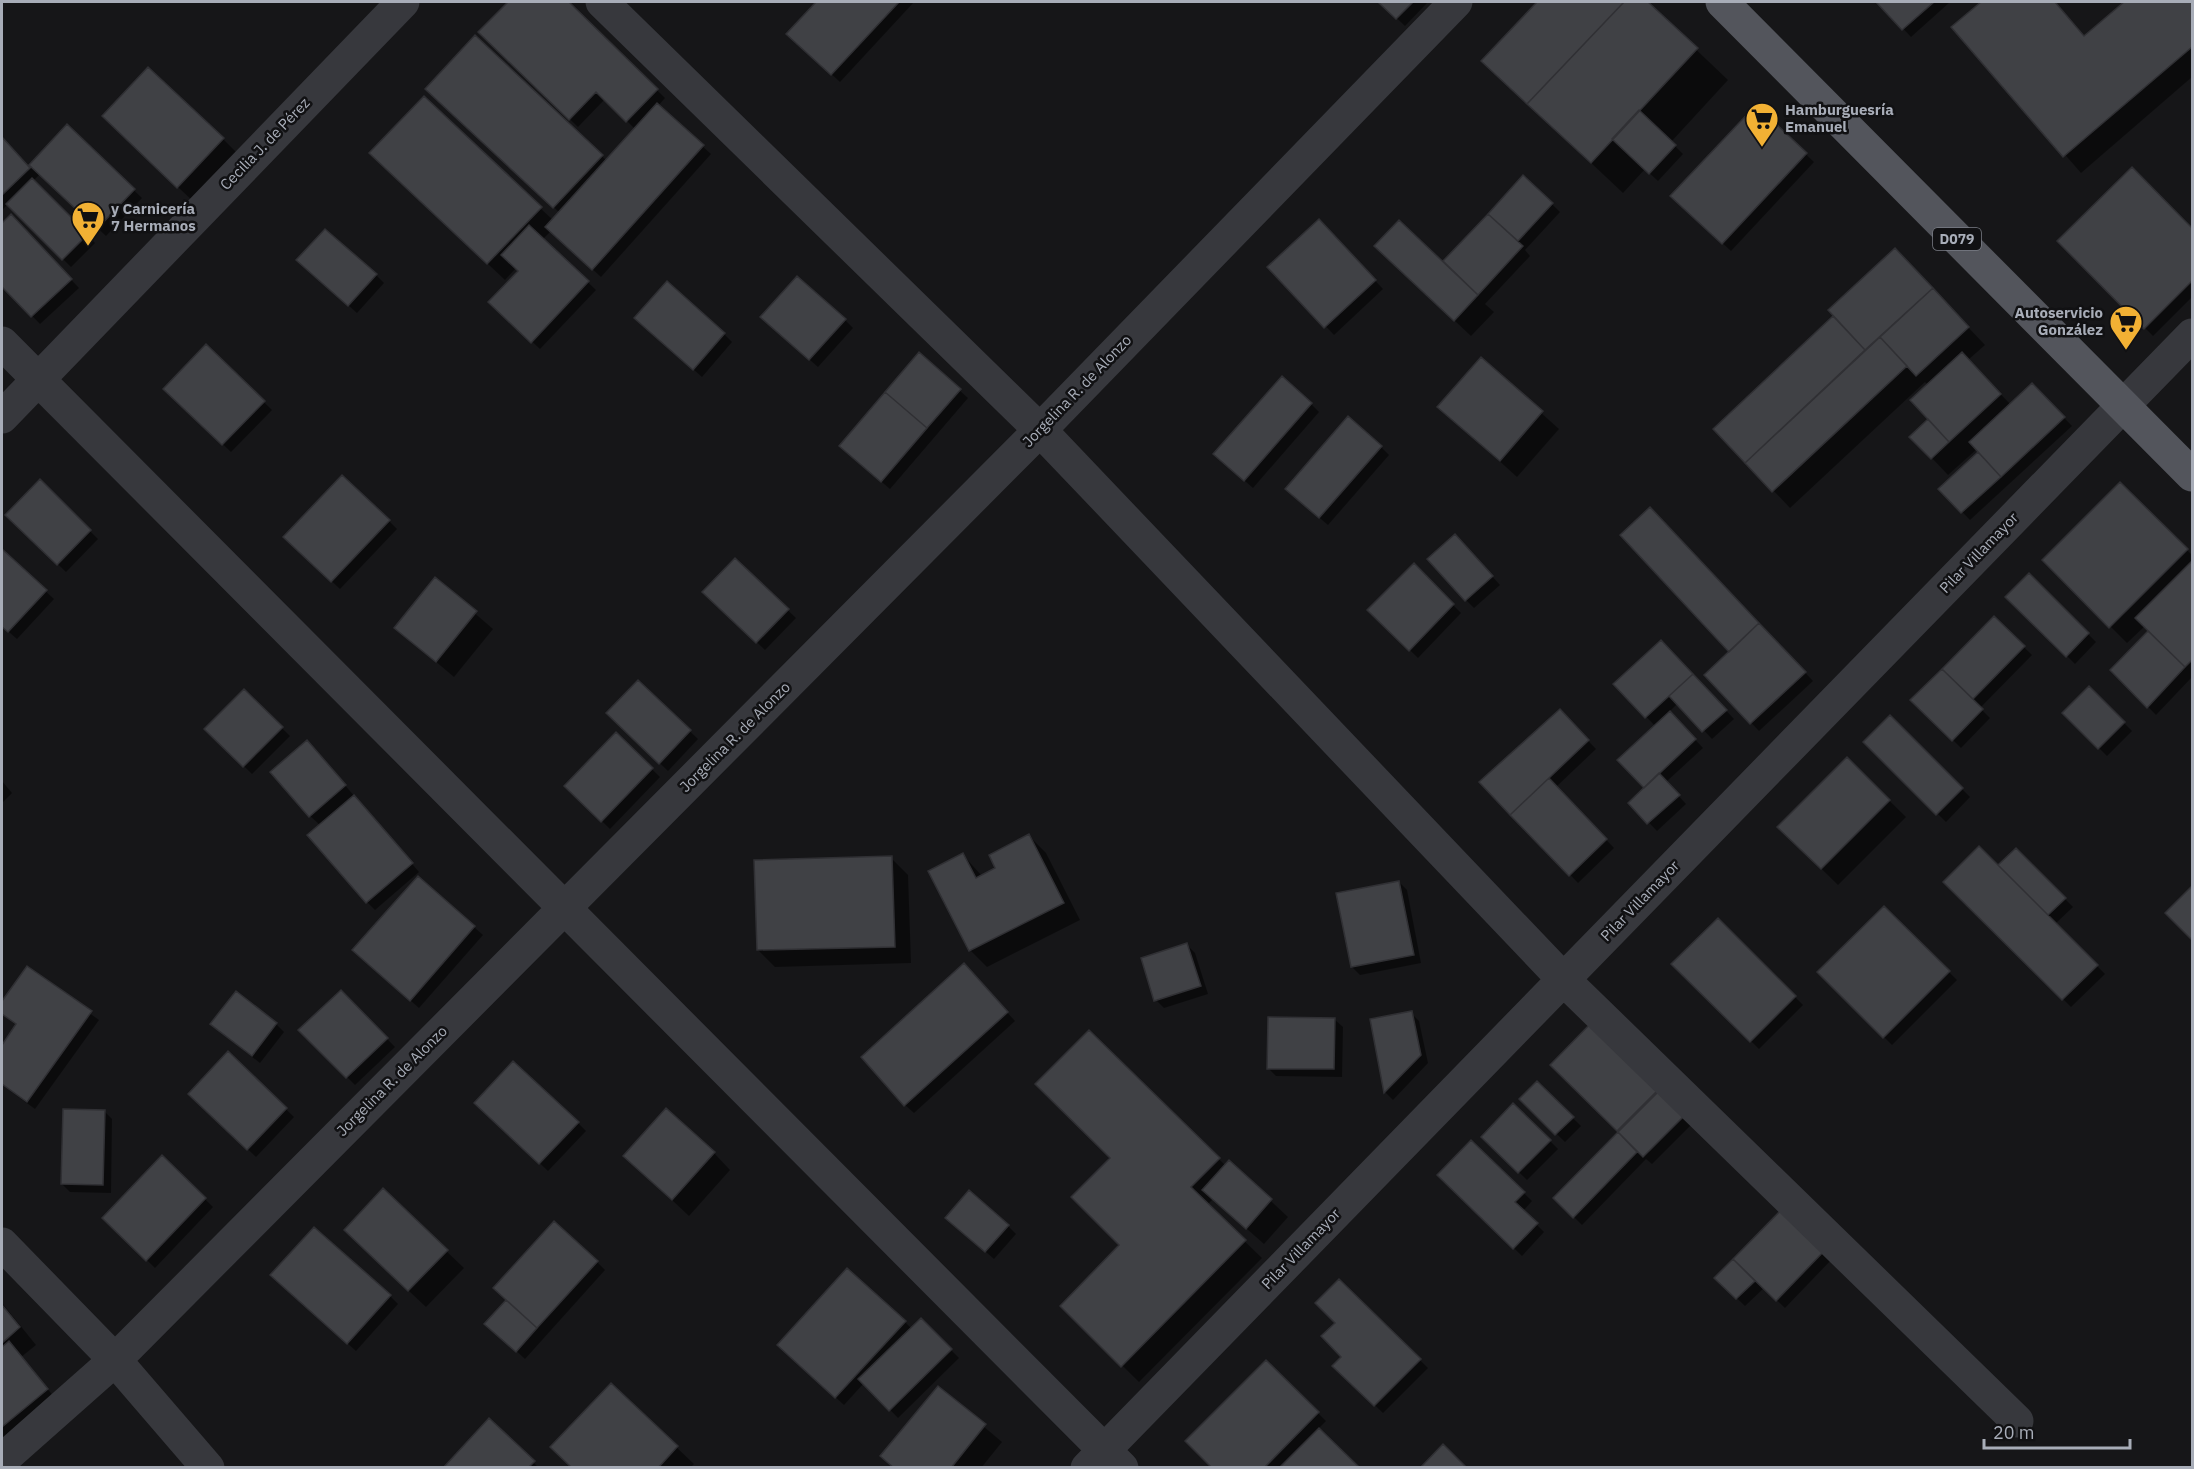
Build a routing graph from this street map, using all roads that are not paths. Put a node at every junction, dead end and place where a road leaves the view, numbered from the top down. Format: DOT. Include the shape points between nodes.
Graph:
graph roads {
  1 [pos="403,2"];
  2 [pos="602,2"];
  3 [pos="1456,2"];
  4 [pos="1722,2"];
  5 [pos="2193,335"];
  6 [pos="2,343"];
  7 [pos="39,378"];
  8 [pos="2122,406"];
  9 [pos="2,417"];
  10 [pos="1040,430"];
  11 [pos="2193,476"];
  12 [pos="565,908"];
  13 [pos="1563,980"];
  14 [pos="2,1244"];
  15 [pos="115,1360"];
  16 [pos="2017,1421"];
  17 [pos="2,1460"];
  18 [pos="1105,1462"];
  19 [pos="208,1467"];
  1 -- 7 [label="street, Cecilia J. de Pérez"];
  2 -- 10 [label="street"];
  3 -- 10 [label="street, Jorgelina R. de Alonzo"];
  4 -- 8 [label="main road, D079"];
  5 -- 8 [label="street, Pilar Villamayor"];
  6 -- 7 [label="street"];
  7 -- 9 [label="street, Cecilia J. de Pérez"];
  7 -- 12 [label="street"];
  8 -- 11 [label="main road, D079"];
  8 -- 13 [label="street, Pilar Villamayor"];
  10 -- 12 [label="street, Jorgelina R. de Alonzo"];
  10 -- 13 [label="street"];
  12 -- 15 [label="street, Jorgelina R. de Alonzo"];
  12 -- 18 [label="street"];
  13 -- 16 [label="street"];
  13 -- 18 [label="street, Pilar Villamayor"];
  14 -- 15 [label="street"];
  15 -- 17 [label="street, Jorgelina R. de Alonzo"];
  15 -- 19 [label="street"];
}
